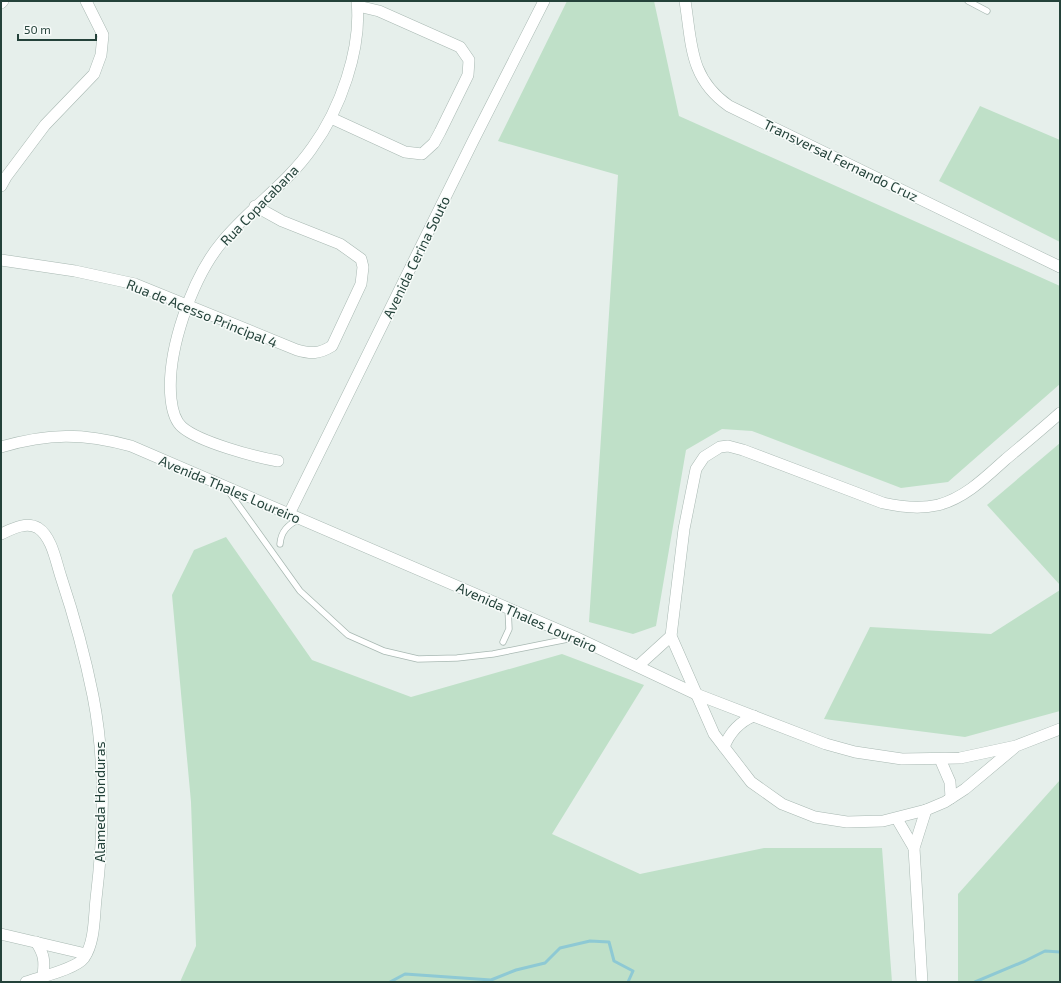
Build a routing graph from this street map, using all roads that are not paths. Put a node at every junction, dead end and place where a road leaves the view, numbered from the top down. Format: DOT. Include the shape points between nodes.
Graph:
graph roads {
  1 [pos="3,1"];
  2 [pos="86,1"];
  3 [pos="544,1"];
  4 [pos="685,1"];
  5 [pos="968,1"];
  6 [pos="1,3"];
  7 [pos="358,4"];
  8 [pos="988,11"];
  9 [pos="331,118"];
  10 [pos="1,186"];
  11 [pos="255,206"];
  12 [pos="1,260"];
  13 [pos="1060,266"];
  14 [pos="188,304"];
  15 [pos="1060,413"];
  16 [pos="1,447"];
  17 [pos="278,461"];
  18 [pos="224,485"];
  19 [pos="294,516"];
  20 [pos="1,534"];
  21 [pos="280,544"];
  22 [pos="508,608"];
  23 [pos="671,636"];
  24 [pos="575,637"];
  25 [pos="502,642"];
  26 [pos="638,666"];
  27 [pos="696,694"];
  28 [pos="754,716"];
  29 [pos="1060,729"];
  30 [pos="726,743"];
  31 [pos="1016,746"];
  32 [pos="940,759"];
  33 [pos="951,798"];
  34 [pos="926,810"];
  35 [pos="897,819"];
  36 [pos="914,848"];
  37 [pos="1,934"];
  38 [pos="36,942"];
  39 [pos="86,954"];
  40 [pos="43,975"];
  41 [pos="26,982"];
  42 [pos="922,982"];
  1 -- 6 [label="street"];
  2 -- 10 [label="street" via="103,35 102,55 87,82 44,125"];
  3 -- 19 [label="street, Avenida Cerina Souto" via="472,141"];
  4 -- 13 [label="street, Transversal Fernando Cruz" via="694,60 699,75 717,98"];
  5 -- 8 [label="lane"];
  7 -- 9 [label="street, Rua Copacabana" via="350,64 341,96"];
  7 -- 9 [label="street" via="379,10 460,47 469,60 468,74 434,143 422,154 405,152"];
  9 -- 11 [label="street, Rua Copacabana" via="312,148 292,172"];
  11 -- 14 [label="street, Rua Copacabana" via="221,243 203,272"];
  11 -- 14 [label="street, Rua de Acesso Principal 4" via="282,221 340,244 361,259 363,267 360,284 332,346 322,352 306,353"];
  12 -- 14 [label="street, Rua de Acesso Principal 4" via="75,271 135,284"];
  14 -- 17 [label="street, Rua Copacabana" via="177,334 170,368 172,405 178,422 192,434 252,456"];
  15 -- 23 [label="street" via="980,482 960,496 938,505 922,507 902,507 860,496 743,450 728,446 712,450 696,470 689,497"];
  16 -- 18 [label="street, Avenida Thales Loureiro" via="51,437 99,438 131,446"];
  18 -- 19 [label="street, Avenida Thales Loureiro"];
  18 -- 24 [label="lane" via="300,591 348,635 384,651 418,659 457,658 493,654"];
  19 -- 21 [label="lane" via="283,531"];
  19 -- 22 [label="street, Avenida Thales Loureiro"];
  20 -- 39 [label="street, Alameda Honduras" via="31,525 48,539 74,617 93,697 99,742 101,821 99,876 92,938"];
  22 -- 24 [label="street, Avenida Thales Loureiro"];
  22 -- 25 [label="lane" via="509,629"];
  23 -- 26 [label="street"];
  23 -- 27 [label="street"];
  24 -- 26 [label="street, Avenida Thales Loureiro"];
  26 -- 27 [label="street, Avenida Thales Loureiro"];
  27 -- 28 [label="street, Avenida Thales Loureiro"];
  27 -- 30 [label="street" via="714,734"];
  28 -- 30 [label="street" via="743,720"];
  28 -- 32 [label="street, Avenida Thales Loureiro" via="826,744 855,752 902,759"];
  29 -- 31 [label="street, Avenida Thales Loureiro"];
  30 -- 35 [label="street" via="751,782 782,804 815,817 847,822"];
  31 -- 32 [label="street, Avenida Thales Loureiro" via="960,758"];
  31 -- 33 [label="street"];
  32 -- 33 [label="street" via="950,782"];
  33 -- 34 [label="street"];
  34 -- 35 [label="street"];
  34 -- 36 [label="street"];
  35 -- 36 [label="street"];
  36 -- 42 [label="street"];
  37 -- 38 [label="street"];
  38 -- 39 [label="street"];
  38 -- 40 [label="street" via="43,953"];
  39 -- 40 [label="street" via="79,962"];
  40 -- 41 [label="street"];
}
